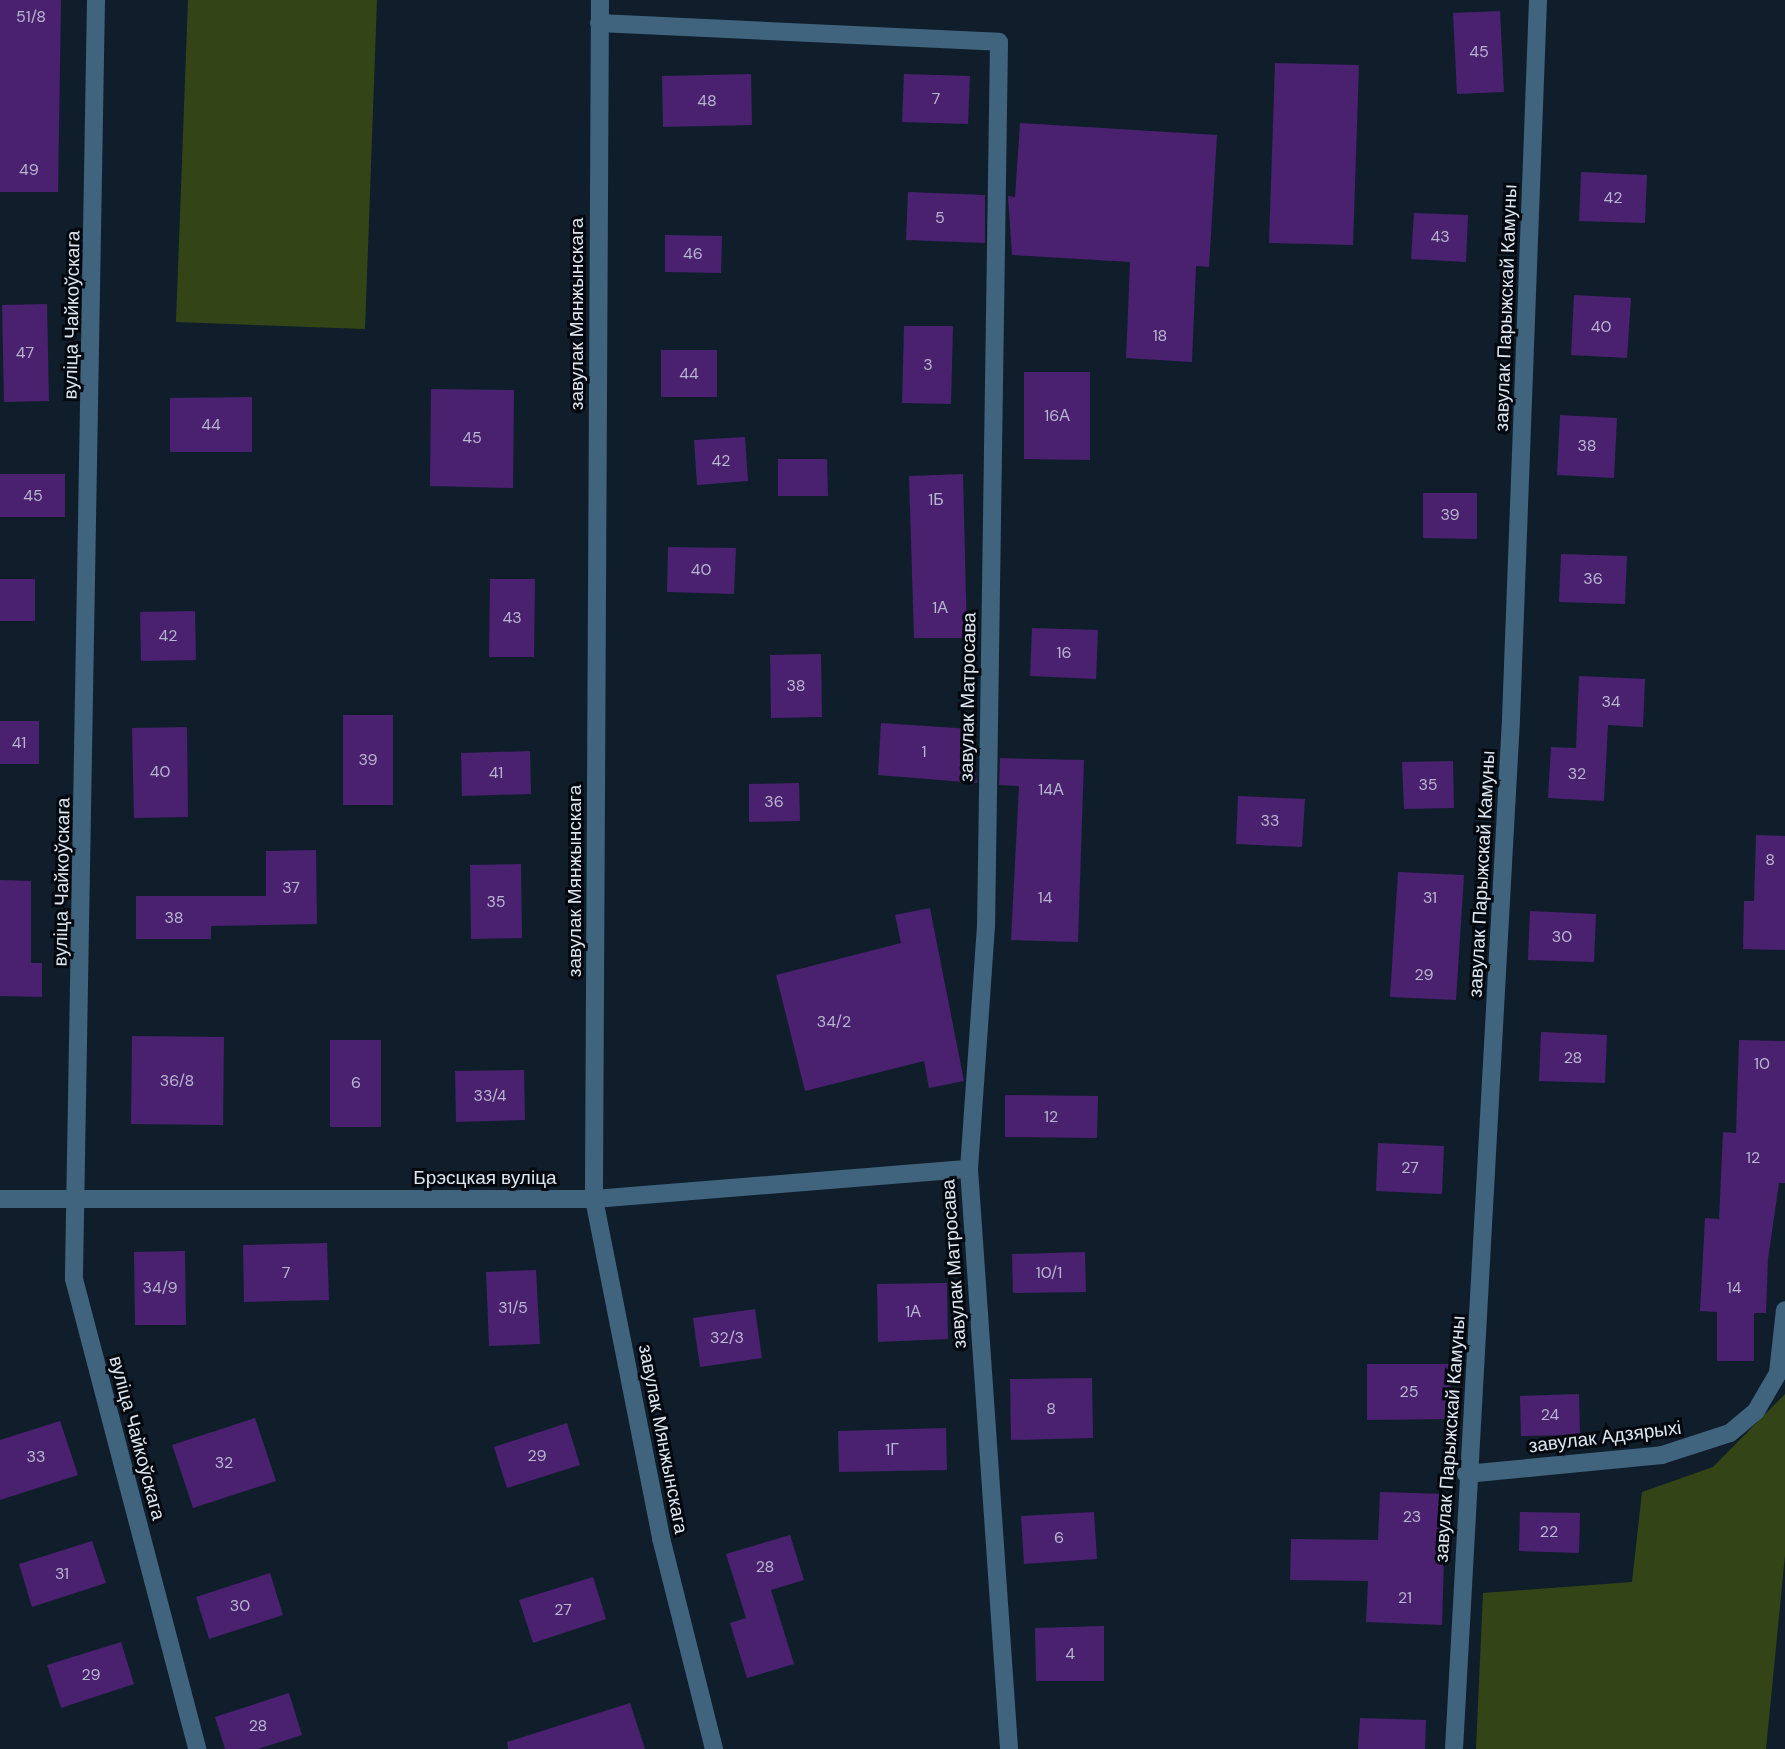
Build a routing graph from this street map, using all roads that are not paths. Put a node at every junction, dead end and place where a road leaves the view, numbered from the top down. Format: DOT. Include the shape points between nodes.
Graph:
graph roads {
  1 [pos="96,0"];
  2 [pos="600,0"];
  3 [pos="1538,0"];
  4 [pos="599,23"];
  5 [pos="969,1169"];
  6 [pos="0,1199"];
  7 [pos="594,1199"];
  8 [pos="75,1200"];
  9 [pos="1785,1310"];
  10 [pos="1466,1474"];
  11 [pos="197,1749"];
  12 [pos="713,1749"];
  13 [pos="1009,1749"];
  14 [pos="1454,1749"];
  1 -- 8 [label="street, вуліца Чайкоўскага"];
  2 -- 4 [label="street, завулак Мянжынскага"];
  3 -- 10 [label="street, завулак Парыжскай Камуны" via="1511,719 1480,1325"];
  4 -- 5 [label="street, завулак Матросава" via="999,42 986,926"];
  4 -- 7 [label="street, завулак Мянжынскага"];
  5 -- 7 [label="street, Брэсцкая вуліца"];
  5 -- 13 [label="street, завулак Матросава"];
  6 -- 8 [label="street, Брэсцкая вуліца"];
  7 -- 8 [label="street, Брэсцкая вуліца"];
  7 -- 12 [label="street, завулак Мянжынскага" via="661,1538"];
  8 -- 11 [label="street, вуліца Чайкоўскага" via="74,1279"];
  9 -- 10 [label="street, завулак Адзярыхі" via="1778,1373 1756,1410 1730,1433 1662,1455"];
  10 -- 14 [label="street, завулак Парыжскай Камуны"];
}
